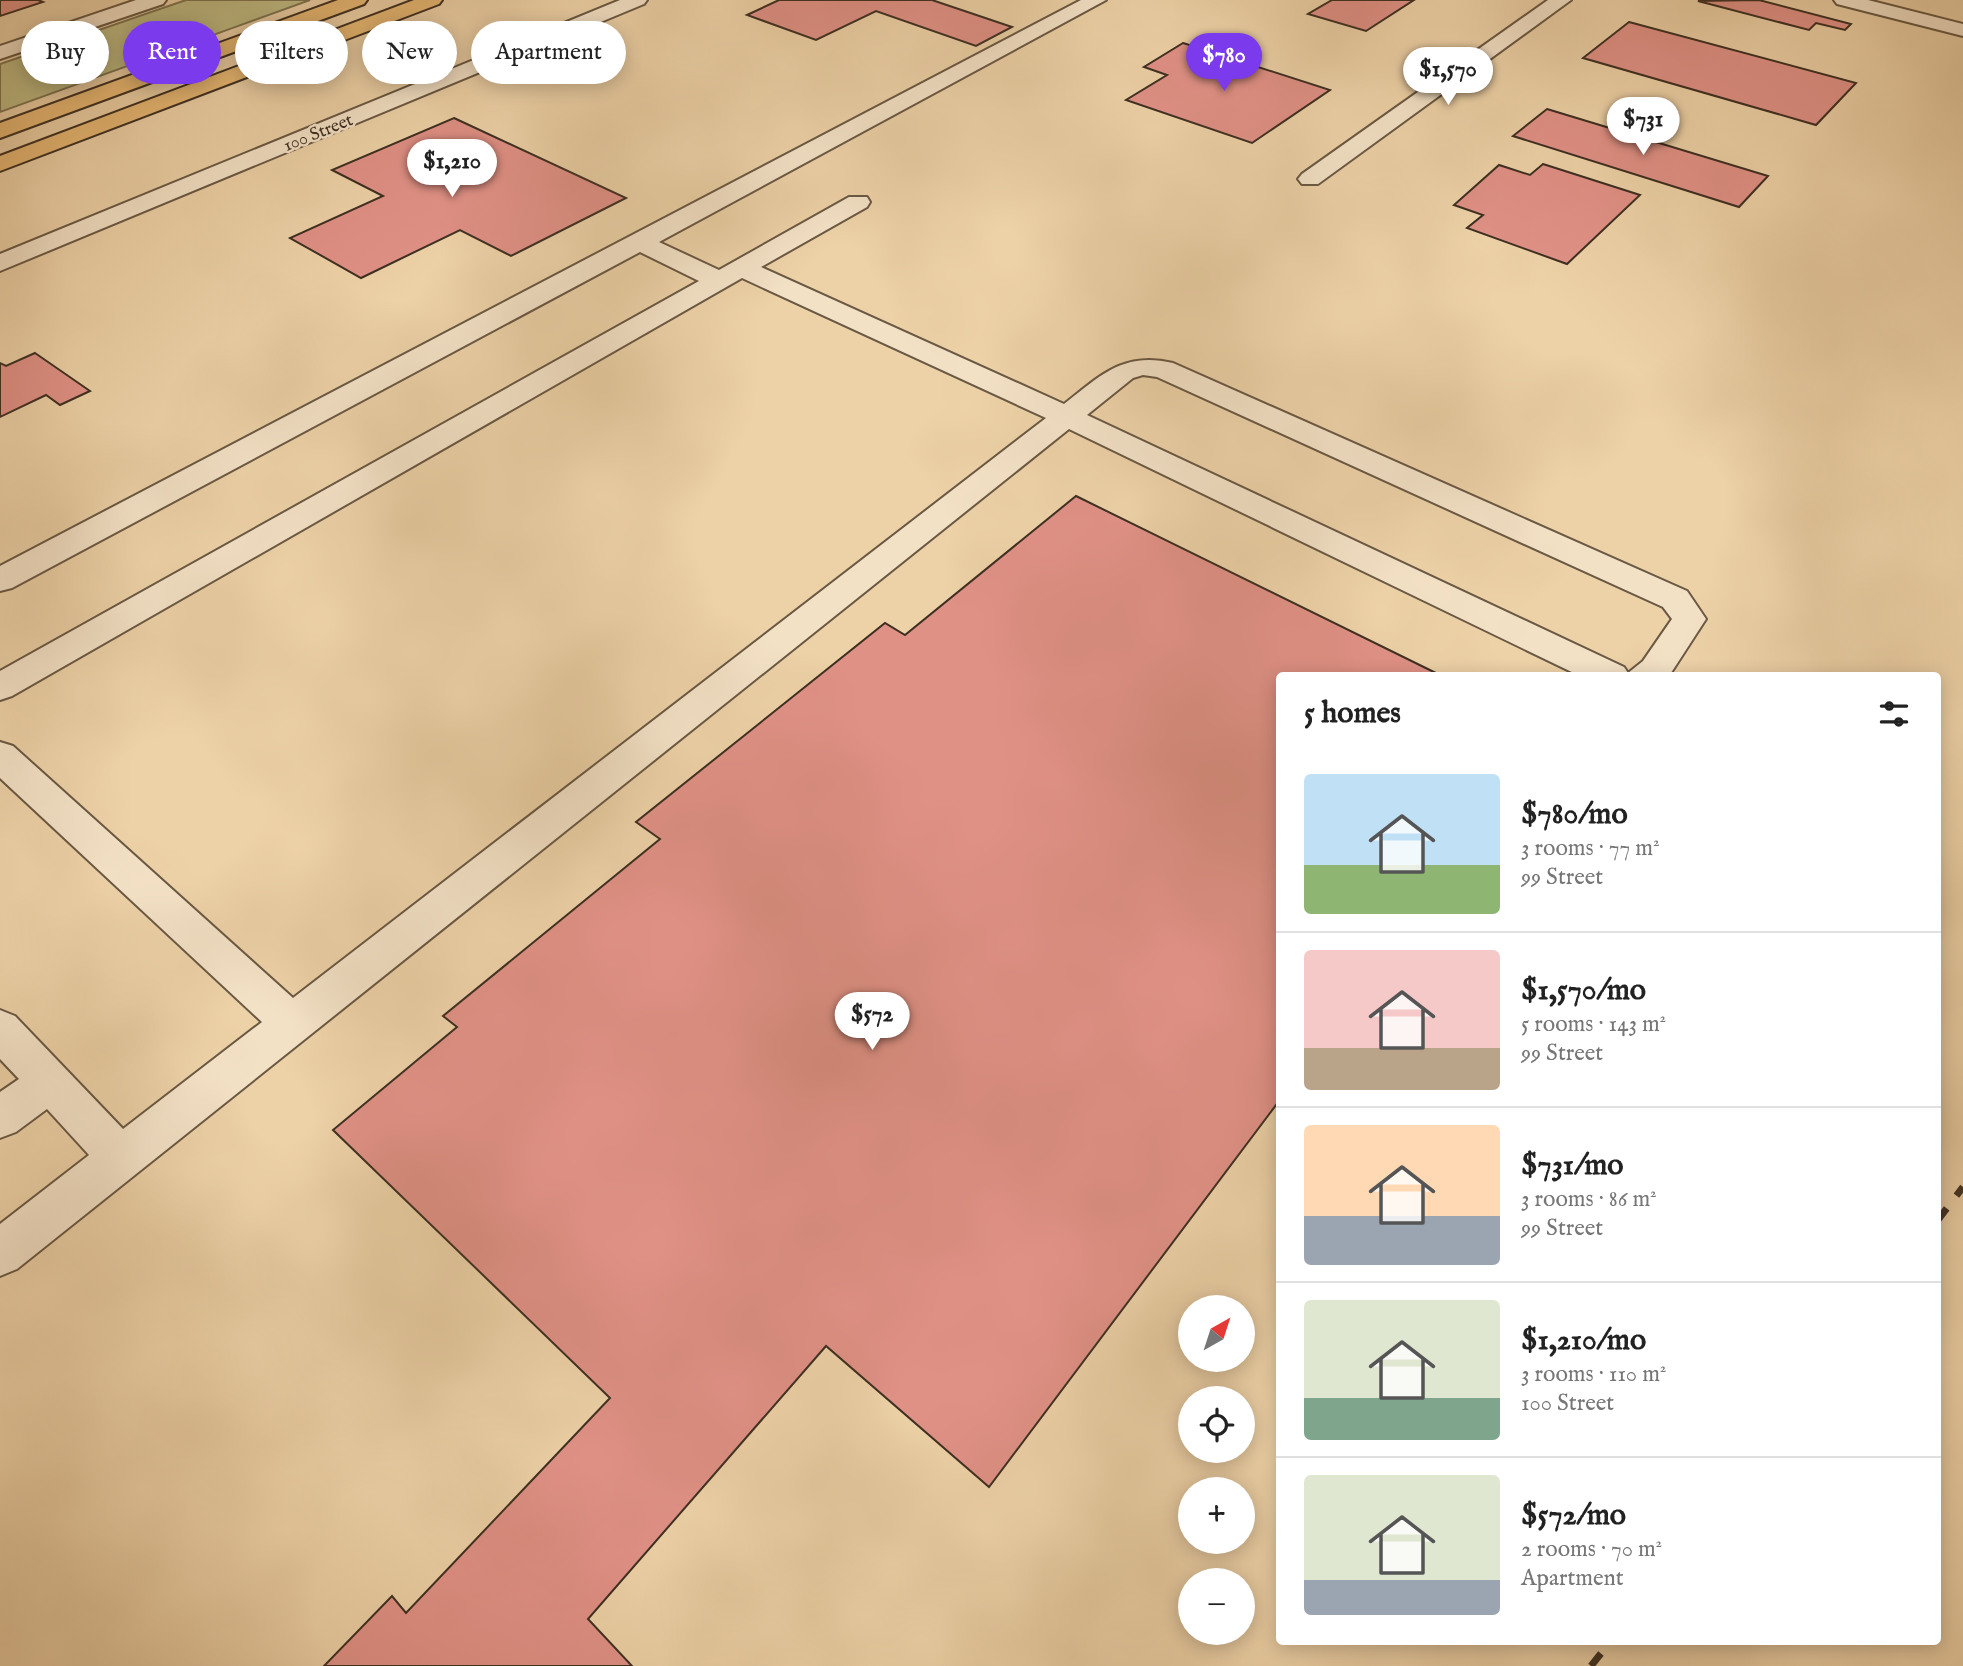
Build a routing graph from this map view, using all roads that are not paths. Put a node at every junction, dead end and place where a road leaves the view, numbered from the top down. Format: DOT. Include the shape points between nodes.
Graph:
graph roads {
  1 [pos="156,0"];
  2 [pos="357,0"];
  3 [pos="432,0"];
  4 [pos="637,0"];
  5 [pos="1096,0"];
  6 [pos="1561,0"];
  7 [pos="1844,0"];
  8 [pos="1963,30"];
  9 [pos="0,53"];
  10 [pos="0,131"];
  11 [pos="0,164"];
  12 [pos="1310,179"];
  13 [pos="858,202"];
  14 [pos="639,242"];
  15 [pos="0,263"];
  16 [pos="730,274"];
  17 [pos="1068,417"];
  18 [pos="0,580"];
  19 [pos="1604,672"];
  20 [pos="1652,672"];
  21 [pos="0,687"];
  22 [pos="0,756"];
  23 [pos="293,1024"];
  24 [pos="0,1029"];
  25 [pos="49,1082"];
  26 [pos="0,1118"];
  27 [pos="121,1158"];
  28 [pos="0,1252"];
  1 -- 9 [label="street"];
  2 -- 10 [label="main road"];
  3 -- 11 [label="main road"];
  4 -- 15 [label="street, 100 Street"];
  5 -- 14 [label="street"];
  6 -- 12 [label="street"];
  7 -- 8 [label="street"];
  13 -- 16 [label="street"];
  14 -- 16 [label="street"];
  14 -- 18 [label="street"];
  16 -- 17 [label="street"];
  16 -- 21 [label="street"];
  17 -- 19 [label="street"];
  17 -- 20 [label="street" via="1123,372 1163,369 1675,599 1689,619"];
  17 -- 23 [label="street"];
  22 -- 23 [label="street"];
  23 -- 27 [label="street"];
  24 -- 25 [label="street"];
  25 -- 26 [label="street"];
  25 -- 27 [label="street"];
  27 -- 28 [label="street"];
}
